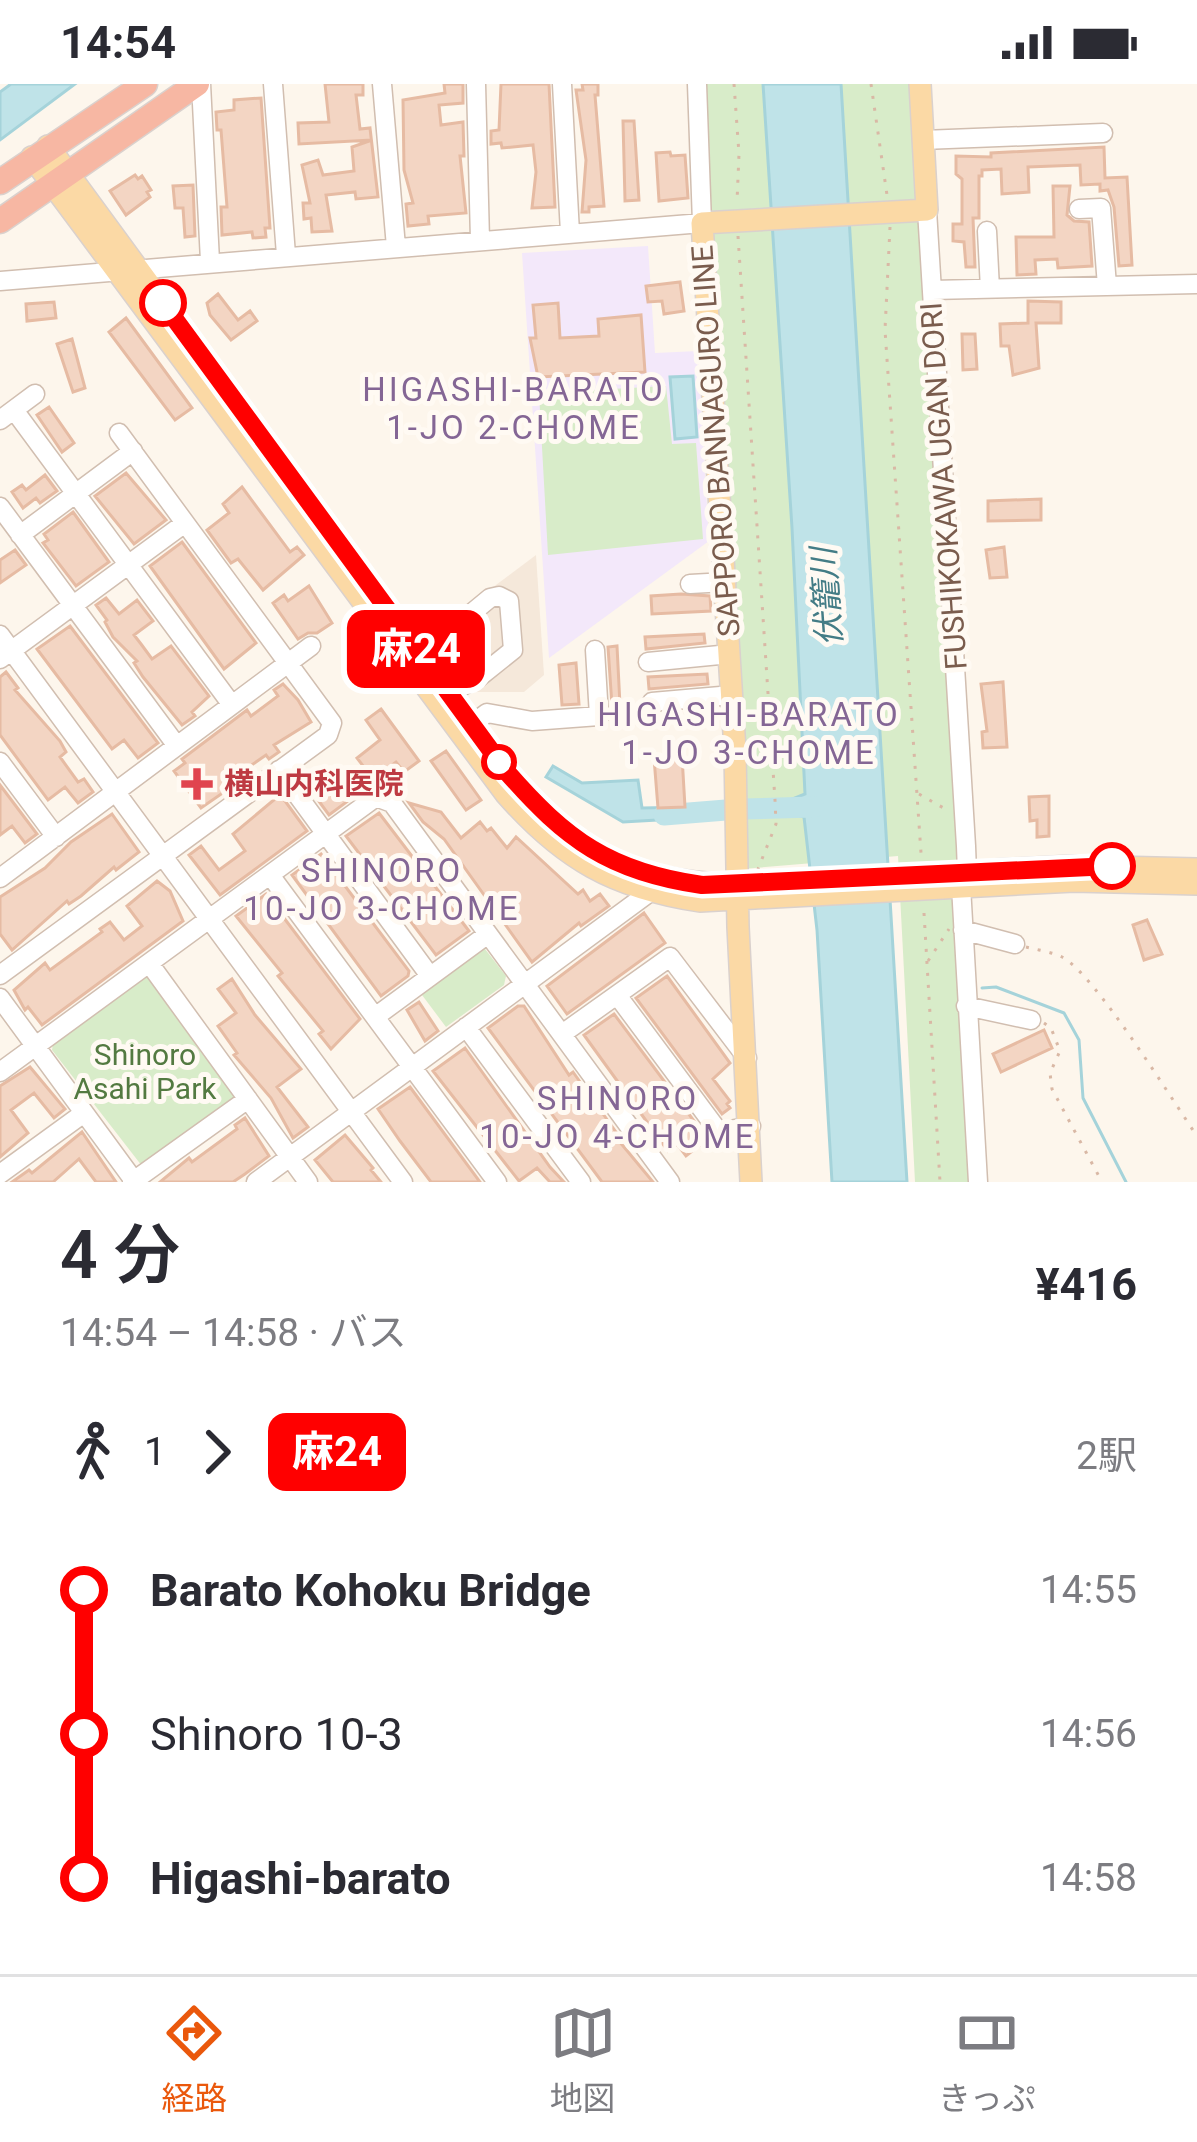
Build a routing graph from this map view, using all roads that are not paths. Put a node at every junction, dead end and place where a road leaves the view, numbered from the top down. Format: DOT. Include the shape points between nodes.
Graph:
graph roads {
  1 [pos="145,84"];
  2 [pos="199,84"];
  3 [pos="273,84"];
  4 [pos="382,84"];
  5 [pos="476,84"];
  6 [pos="562,84"];
  7 [pos="697,84"];
  8 [pos="920,84"];
  9 [pos="1102,133"];
  10 [pos="923,140"];
  11 [pos="40,152"];
  12 [pos="60,177"];
  13 [pos="0,182"];
  14 [pos="1079,209"];
  15 [pos="927,210"];
  16 [pos="0,221"];
  17 [pos="701,223"];
  18 [pos="987,231"];
  19 [pos="570,233"];
  20 [pos="480,240"];
  21 [pos="397,247"];
  22 [pos="286,255"];
  23 [pos="210,261"];
  24 [pos="126,268"];
  25 [pos="0,281"];
  26 [pos="1197,284"];
  27 [pos="1107,286"];
  28 [pos="990,289"];
  29 [pos="932,290"];
  30 [pos="35,394"];
  31 [pos="7,415"];
  32 [pos="119,433"];
  33 [pos="133,451"];
  34 [pos="75,494"];
  35 [pos="0,507"];
  36 [pos="185,523"];
  37 [pos="20,535"];
  38 [pos="128,565"];
  39 [pos="725,582"];
  40 [pos="690,584"];
  41 [pos="71,607"];
  42 [pos="311,646"];
  43 [pos="4,649"];
  44 [pos="595,650"];
  45 [pos="730,654"];
  46 [pos="421,655"];
  47 [pos="648,662"];
  48 [pos="289,663"];
  49 [pos="449,692"];
  50 [pos="732,694"];
  51 [pos="652,702"];
  52 [pos="232,705"];
  53 [pos="472,724"];
  54 [pos="177,746"];
  55 [pos="0,762"];
  56 [pos="279,770"];
  57 [pos="116,792"];
  58 [pos="326,834"];
  59 [pos="56,836"];
  60 [pos="163,856"];
  61 [pos="1197,869"];
  62 [pos="270,875"];
  63 [pos="0,877"];
  64 [pos="964,879"];
  65 [pos="1197,884"];
  66 [pos="650,892"];
  67 [pos="738,893"];
  68 [pos="209,920"];
  69 [pos="957,927"];
  70 [pos="488,934"];
  71 [pos="1015,944"];
  72 [pos="149,963"];
  73 [pos="0,975"];
  74 [pos="430,976"];
  75 [pos="525,984"];
  76 [pos="617,994"];
  77 [pos="0,998"];
  78 [pos="966,1006"];
  79 [pos="375,1017"];
  80 [pos="1031,1020"];
  81 [pos="466,1027"];
  82 [pos="562,1034"];
  83 [pos="35,1046"];
  84 [pos="747,1059"];
  85 [pos="412,1067"];
  86 [pos="0,1072"];
  87 [pos="248,1100"];
  88 [pos="84,1112"];
  89 [pos="351,1112"];
  90 [pos="751,1126"];
  91 [pos="290,1157"];
  92 [pos="0,1174"];
  93 [pos="134,1182"];
  94 [pos="256,1182"];
  95 [pos="308,1182"];
  96 [pos="403,1182"];
  97 [pos="497,1182"];
  98 [pos="580,1182"];
  99 [pos="670,1182"];
  100 [pos="752,1182"];
  101 [pos="977,1182"];
  1 -- 11 [label="highway"];
  2 -- 12 [label="highway"];
  2 -- 23 [label="street"];
  3 -- 22 [label="street"];
  4 -- 21 [label="street"];
  5 -- 20 [label="street"];
  6 -- 19 [label="street"];
  7 -- 17 [label="street"];
  8 -- 10 [label="main road, FUSHIKOKAWA UGAN DORI"];
  9 -- 10 [label="street"];
  10 -- 15 [label="main road, FUSHIKOKAWA UGAN DORI"];
  11 -- 12 [label="main road"];
  11 -- 13 [label="highway"];
  12 -- 16 [label="highway"];
  12 -- 24 [label="main road"];
  14 -- 27 [label="street" via="1101,208"];
  15 -- 17 [label="main road, SAPPORO BANNAGURO LINE"];
  15 -- 29 [label="street, FUSHIKOKAWA UGAN DORI"];
  17 -- 19 [label="street"];
  17 -- 39 [label="main road, SAPPORO BANNAGURO LINE"];
  18 -- 28 [label="street"];
  19 -- 20 [label="street"];
  20 -- 21 [label="street"];
  21 -- 22 [label="street"];
  22 -- 23 [label="street"];
  23 -- 24 [label="street"];
  24 -- 25 [label="street"];
  24 -- 46 [label="main road"];
  24 -- 66 [label="main road" via="506,794 566,853"];
  26 -- 27 [label="street"];
  27 -- 28 [label="street"];
  28 -- 29 [label="street"];
  29 -- 64 [label="street, FUSHIKOKAWA UGAN DORI"];
  30 -- 31 [label="street"];
  31 -- 34 [label="street"];
  32 -- 33 [label="street"];
  33 -- 34 [label="street"];
  33 -- 36 [label="street"];
  34 -- 37 [label="street"];
  34 -- 38 [label="street"];
  35 -- 37 [label="street"];
  36 -- 38 [label="street"];
  36 -- 48 [label="street"];
  37 -- 41 [label="street"];
  38 -- 41 [label="street"];
  38 -- 52 [label="street"];
  39 -- 40 [label="street"];
  39 -- 45 [label="main road, SAPPORO BANNAGURO LINE"];
  41 -- 43 [label="street"];
  41 -- 54 [label="street"];
  42 -- 48 [label="street"];
  43 -- 57 [label="street"];
  44 -- 53 [label="street" via="599,716 532,721 487,713"];
  45 -- 47 [label="street"];
  45 -- 50 [label="main road, SAPPORO BANNAGURO LINE"];
  46 -- 49 [label="main road"];
  46 -- 49 [label="street" via="490,598 508,602 513,650"];
  48 -- 52 [label="street"];
  48 -- 56 [label="street" via="332,723 328,735"];
  49 -- 53 [label="main road"];
  50 -- 51 [label="street"];
  50 -- 67 [label="main road, SAPPORO BANNAGURO LINE"];
  52 -- 54 [label="street"];
  53 -- 67 [label="main road" via="539,809 595,854 665,880"];
  54 -- 57 [label="street"];
  55 -- 59 [label="street"];
  56 -- 58 [label="street"];
  56 -- 60 [label="street"];
  57 -- 59 [label="street"];
  57 -- 60 [label="street"];
  58 -- 62 [label="street"];
  58 -- 70 [label="street" via="376,797 392,803"];
  58 -- 74 [label="street"];
  59 -- 63 [label="street"];
  60 -- 68 [label="street"];
  60 -- 73 [label="street"];
  61 -- 64 [label="main road" via="1073,866"];
  62 -- 68 [label="street"];
  62 -- 79 [label="street"];
  64 -- 65 [label="main road"];
  64 -- 67 [label="main road" via="917,873"];
  64 -- 69 [label="street, FUSHIKOKAWA UGAN DORI"];
  66 -- 67 [label="main road" via="700,902"];
  66 -- 75 [label="street"];
  67 -- 84 [label="main road, SAPPORO BANNAGURO LINE"];
  68 -- 72 [label="street"];
  68 -- 89 [label="street"];
  69 -- 71 [label="street"];
  69 -- 78 [label="street, FUSHIKOKAWA UGAN DORI"];
  70 -- 74 [label="street"];
  70 -- 75 [label="street"];
  72 -- 83 [label="street"];
  72 -- 87 [label="street"];
  74 -- 79 [label="street"];
  75 -- 81 [label="street"];
  75 -- 82 [label="street"];
  76 -- 82 [label="street"];
  76 -- 84 [label="street" via="670,957"];
  76 -- 90 [label="street" via="719,1132"];
  77 -- 83 [label="street"];
  78 -- 80 [label="street"];
  78 -- 101 [label="street, FUSHIKOKAWA UGAN DORI"];
  79 -- 85 [label="street"];
  81 -- 85 [label="street"];
  81 -- 98 [label="street"];
  82 -- 99 [label="street"];
  83 -- 86 [label="street"];
  83 -- 88 [label="street"];
  84 -- 90 [label="main road, SAPPORO BANNAGURO LINE"];
  85 -- 89 [label="street"];
  85 -- 97 [label="street"];
  87 -- 91 [label="street"];
  87 -- 93 [label="street"];
  88 -- 92 [label="street"];
  88 -- 93 [label="street"];
  89 -- 91 [label="street"];
  89 -- 96 [label="street"];
  90 -- 100 [label="main road, SAPPORO BANNAGURO LINE"];
  91 -- 94 [label="street"];
  91 -- 95 [label="street"];
}
